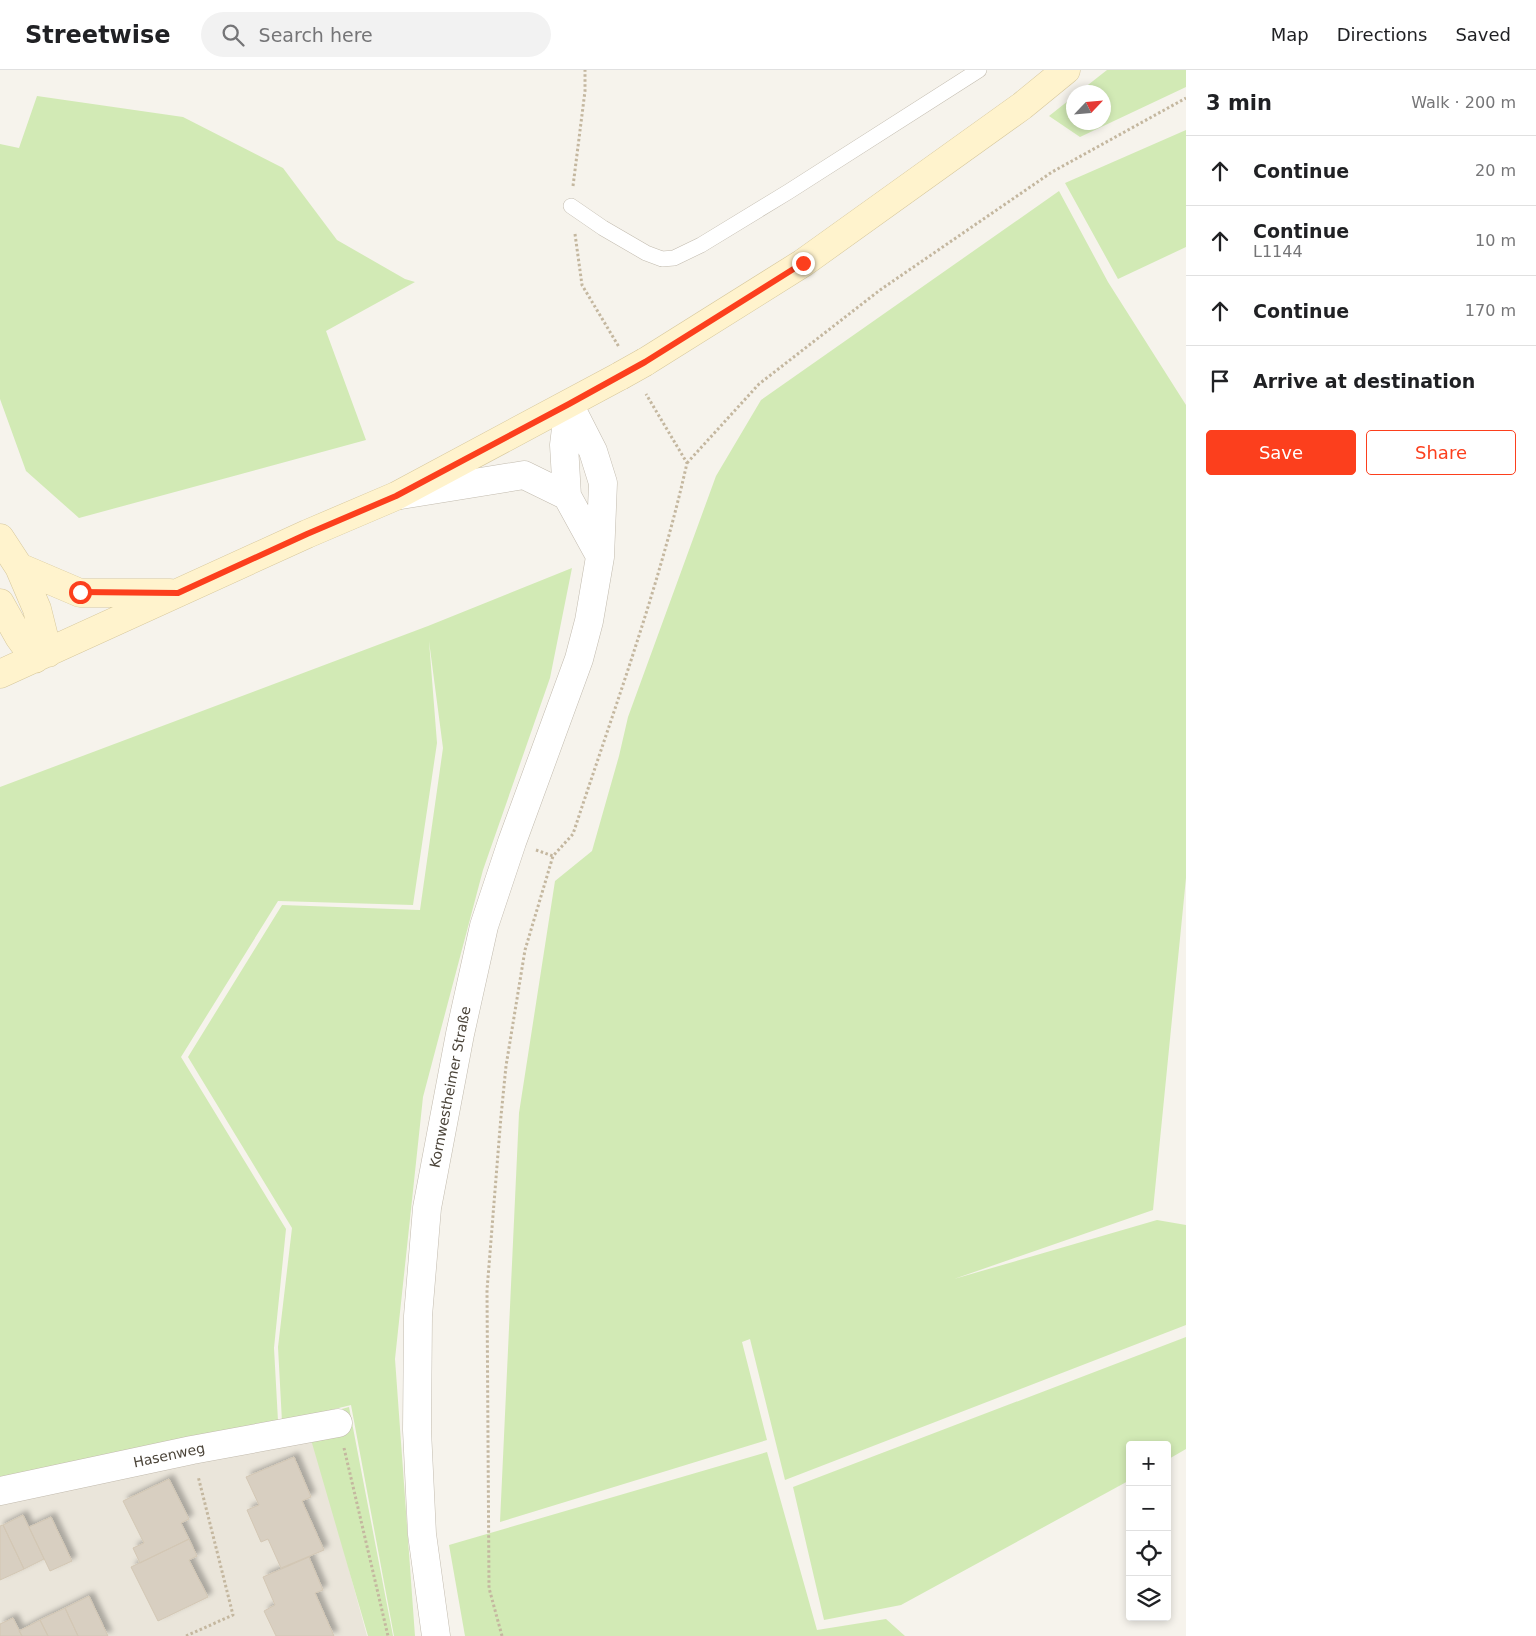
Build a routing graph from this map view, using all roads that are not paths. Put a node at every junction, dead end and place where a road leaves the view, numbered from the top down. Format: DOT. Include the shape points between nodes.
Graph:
graph roads {
  1 [pos="979,70"];
  2 [pos="1066,70"];
  3 [pos="571,206"];
  4 [pos="569,404"];
  5 [pos="396,496"];
  6 [pos="567,496"];
  7 [pos="0,538"];
  8 [pos="600,557"];
  9 [pos="19,567"];
  10 [pos="178,593"];
  11 [pos="0,603"];
  12 [pos="41,656"];
  13 [pos="0,674"];
  14 [pos="338,1423"];
  15 [pos="0,1491"];
  16 [pos="436,1636"];
  1 -- 3 [label="lane" via="701,245 674,258 662,259 646,253"];
  2 -- 4 [label="main road, bridge" via="1022,106 803,263 645,362"];
  4 -- 5 [label="main road"];
  4 -- 6 [label="street" via="564,445"];
  4 -- 8 [label="street, Kornwestheimer Straße" via="593,451 603,483"];
  5 -- 6 [label="street" via="524,475"];
  5 -- 10 [label="main road"];
  6 -- 8 [label="street"];
  7 -- 9 [label="main road"];
  8 -- 16 [label="street, Kornwestheimer Straße" via="580,659 484,926 427,1208 418,1316 417,1430 422,1534"];
  9 -- 10 [label="main road" via="80,592"];
  9 -- 12 [label="main road" via="37,609"];
  10 -- 12 [label="main road"];
  11 -- 12 [label="main road" via="19,637"];
  12 -- 13 [label="main road"];
  14 -- 15 [label="street, Hasenweg"];
}
